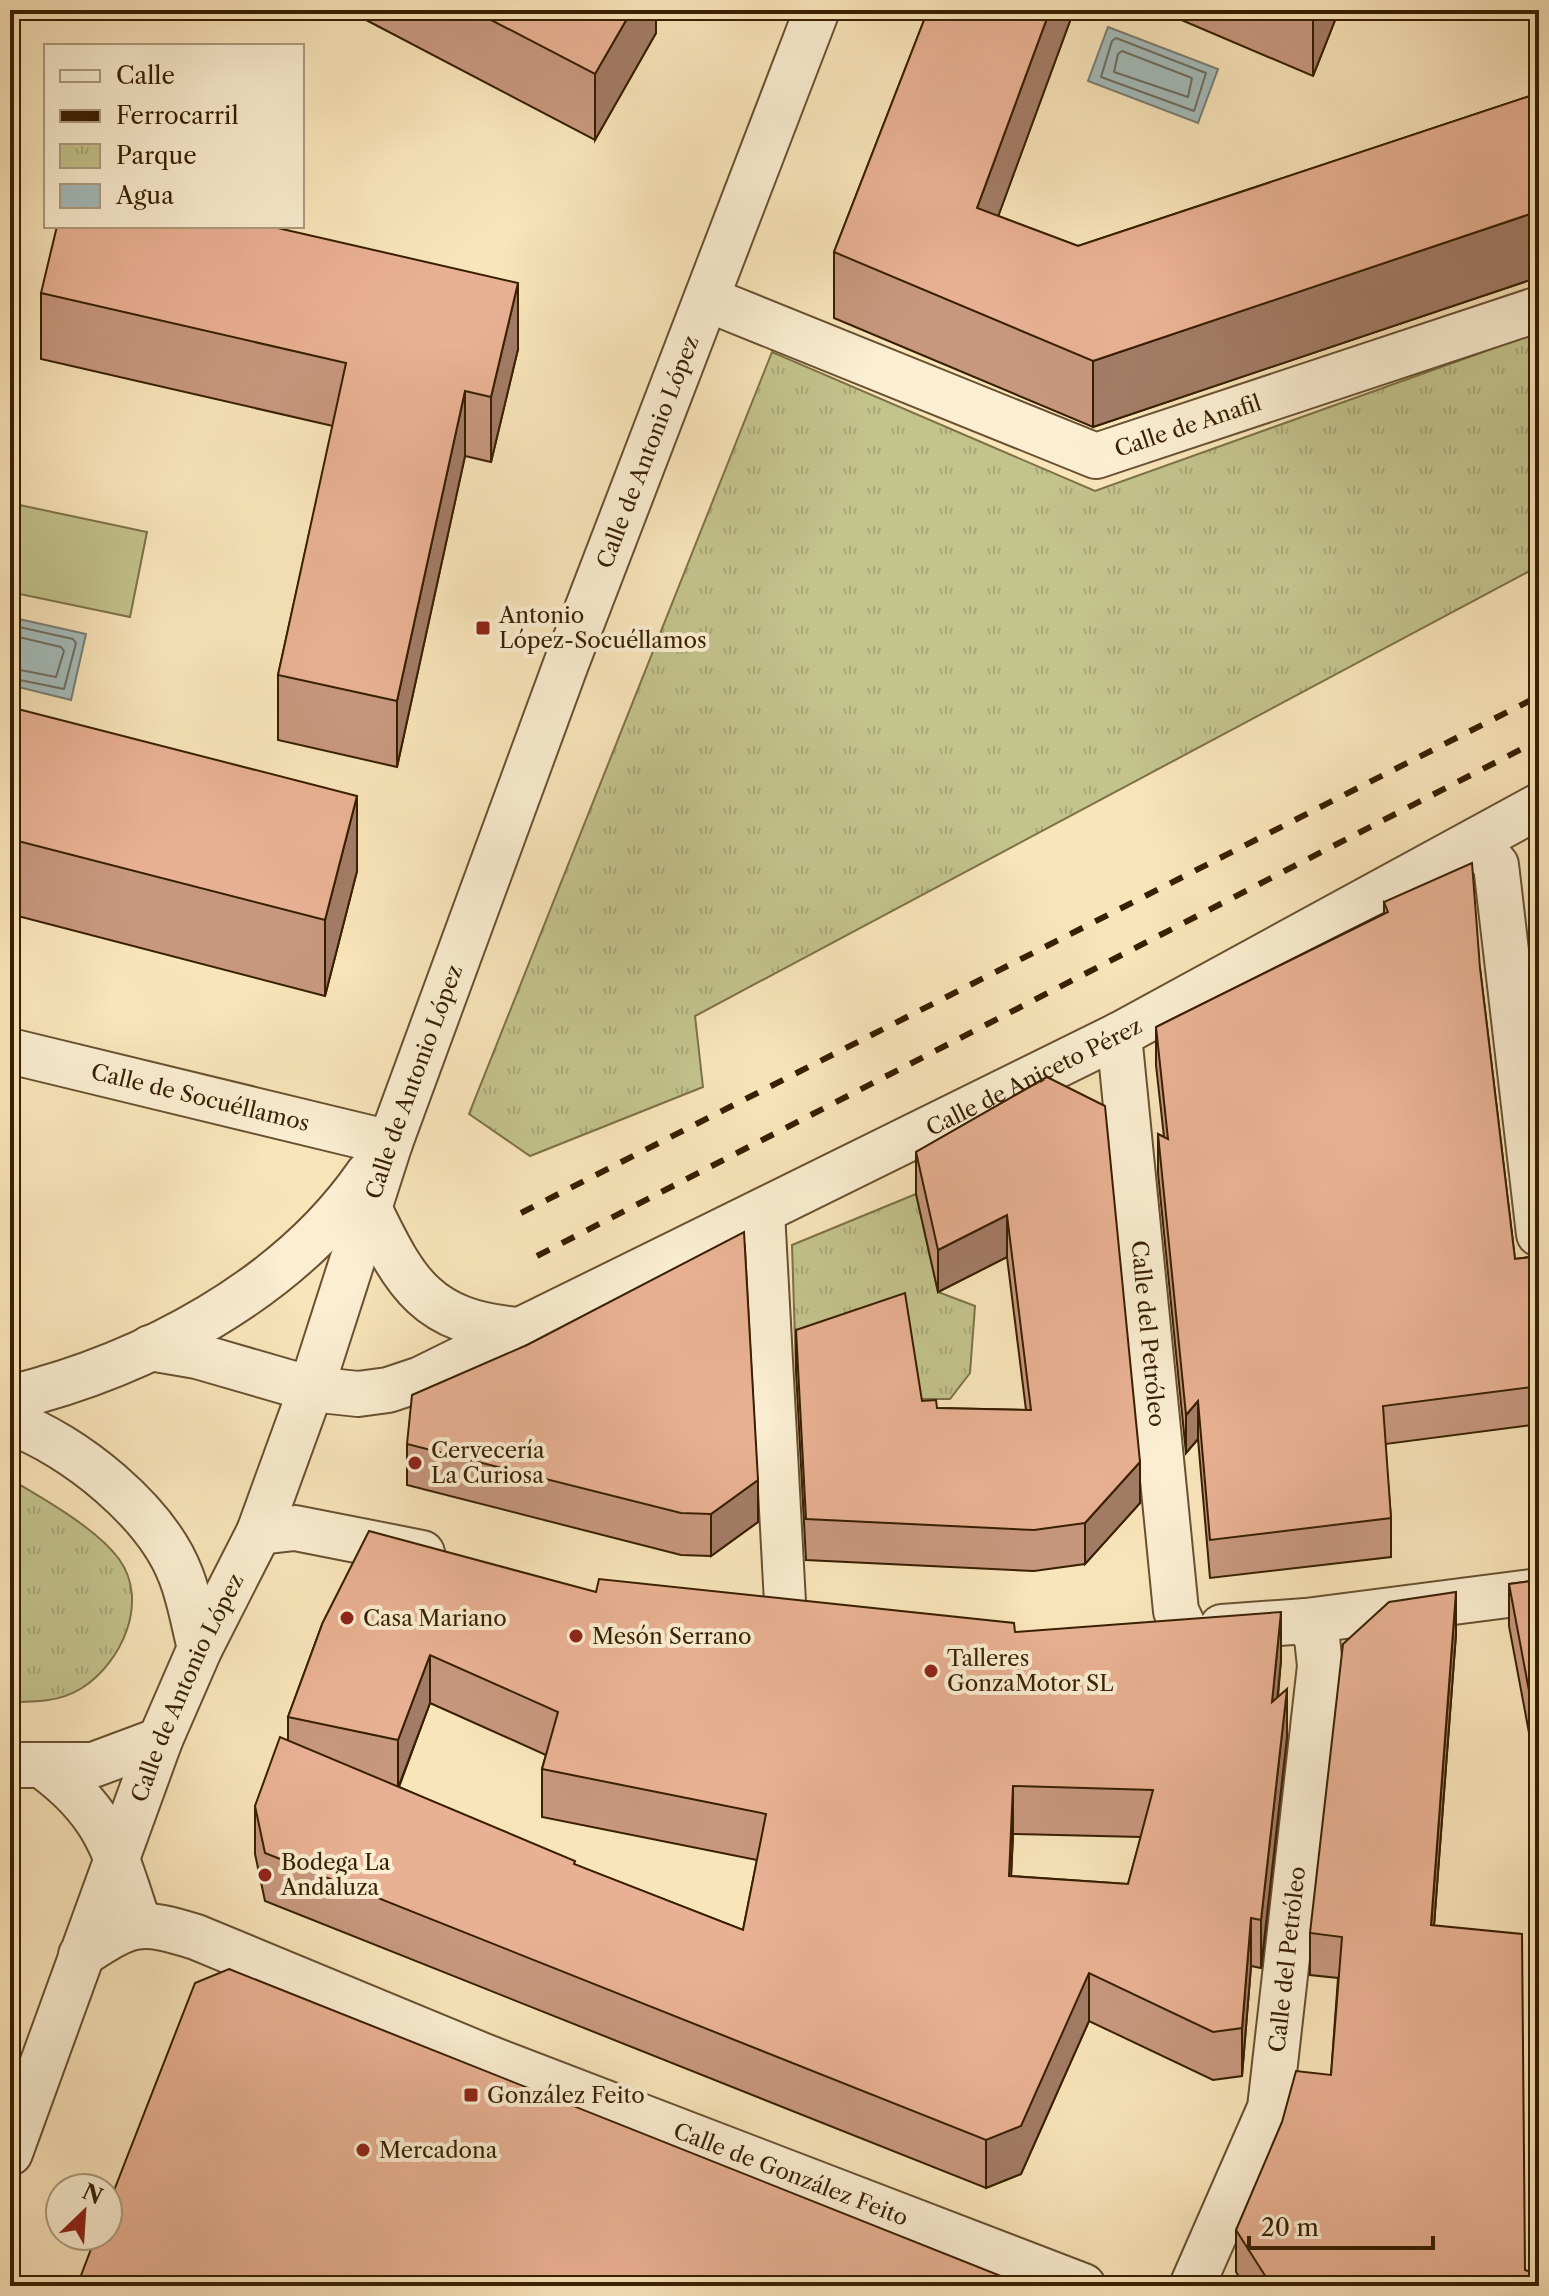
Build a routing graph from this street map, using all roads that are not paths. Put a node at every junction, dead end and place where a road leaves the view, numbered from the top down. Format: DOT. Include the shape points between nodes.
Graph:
graph roads {
  1 [pos="817,10"];
  2 [pos="707,299"];
  3 [pos="1539,309"];
  4 [pos="1539,806"];
  5 [pos="1476,841"];
  6 [pos="1119,1035"];
  7 [pos="10,1051"];
  8 [pos="390,1143"];
  9 [pos="369,1208"];
  10 [pos="764,1212"];
  11 [pos="1539,1234"];
  12 [pos="518,1330"];
  13 [pos="150,1348"];
  14 [pos="311,1389"];
  15 [pos="10,1398"];
  16 [pos="10,1422"];
  17 [pos="259,1532"];
  18 [pos="462,1562"];
  19 [pos="1539,1591"];
  20 [pos="740,1615"];
  21 [pos="1306,1621"];
  22 [pos="807,1623"];
  23 [pos="1185,1630"];
  24 [pos="1141,1633"];
  25 [pos="200,1648"];
  26 [pos="160,1740"];
  27 [pos="27,1766"];
  28 [pos="118,1860"];
  29 [pos="139,1924"];
  30 [pos="81,1955"];
  31 [pos="10,2153"];
  32 [pos="1083,2286"];
  33 [pos="1192,2286"];
  1 -- 2 [label="street, Calle de Antonio López"];
  2 -- 3 [label="street, Calle de Anafil" via="1096,456"];
  2 -- 8 [label="street, Calle de Antonio López"];
  4 -- 5 [label="street, Calle de Aniceto Pérez"];
  5 -- 6 [label="street, Calle de Aniceto Pérez"];
  5 -- 11 [label="street" via="1496,865"];
  6 -- 10 [label="street, Calle de Aniceto Pérez"];
  6 -- 23 [label="street, Calle del Petróleo" via="1176,1611"];
  7 -- 8 [label="street, Calle de Socuéllamos"];
  8 -- 9 [label="street, Calle de Antonio López"];
  8 -- 13 [label="street" via="318,1238 217,1312"];
  9 -- 12 [label="street" via="423,1296 450,1316"];
  9 -- 14 [label="street, Calle de Antonio López"];
  10 -- 12 [label="street, Calle de Aniceto Pérez"];
  10 -- 22 [label="street"];
  12 -- 14 [label="street, Calle de Aniceto Pérez" via="388,1390 358,1394"];
  13 -- 14 [label="street, Calle de Aniceto Pérez"];
  13 -- 15 [label="street"];
  14 -- 17 [label="street, Calle de Antonio López"];
  16 -- 25 [label="street" via="65,1451 152,1525 181,1577"];
  17 -- 18 [label="street" via="295,1528"];
  17 -- 25 [label="street, Calle de Antonio López"];
  19 -- 21 [label="street"];
  20 -- 22 [label="street"];
  21 -- 23 [label="street"];
  21 -- 33 [label="street, Calle del Petróleo" via="1317,1638 1320,1666 1270,2108"];
  23 -- 24 [label="street"];
  25 -- 26 [label="street, Calle de Antonio López"];
  26 -- 27 [label="street" via="93,1765"];
  26 -- 28 [label="street, Calle de Antonio López"];
  27 -- 28 [label="street" via="76,1791 104,1826"];
  28 -- 29 [label="street"];
  28 -- 30 [label="street, Calle de Antonio López"];
  29 -- 30 [label="street"];
  29 -- 32 [label="street, Calle de González Feito" via="196,1937 486,2057"];
  30 -- 31 [label="street, Calle de Antonio López"];
}
